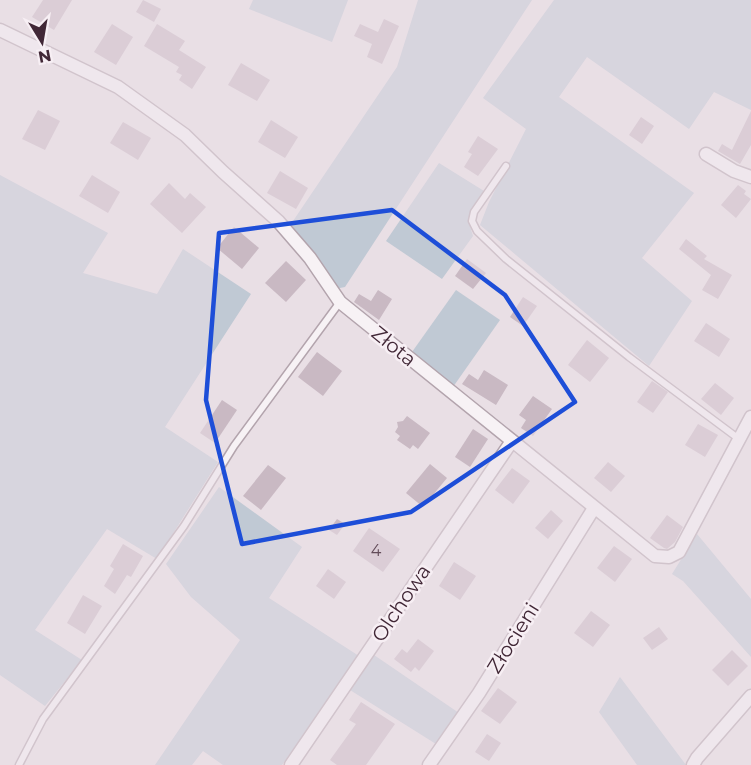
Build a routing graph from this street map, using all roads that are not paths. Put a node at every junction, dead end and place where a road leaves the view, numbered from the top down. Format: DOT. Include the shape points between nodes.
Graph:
graph roads {
  1 [pos="0,30"];
  2 [pos="706,154"];
  3 [pos="506,166"];
  4 [pos="751,177"];
  5 [pos="340,302"];
  6 [pos="751,417"];
  7 [pos="739,440"];
  8 [pos="512,441"];
  9 [pos="594,508"];
  10 [pos="751,696"];
  11 [pos="19,765"];
  12 [pos="291,765"];
  13 [pos="429,765"];
  14 [pos="693,765"];
  1 -- 5 [label="street, Złota" via="118,87 185,135 278,221"];
  2 -- 4 [label="street"];
  3 -- 7 [label="lane" via="474,212 472,221 477,231 620,350"];
  5 -- 8 [label="street, Złota"];
  5 -- 11 [label="lane" via="234,446 184,526 44,719"];
  6 -- 7 [label="street, Złota"];
  7 -- 9 [label="street, Złota" via="679,552 669,557 655,556"];
  8 -- 9 [label="street, Złota"];
  8 -- 12 [label="street, Olchowa"];
  9 -- 13 [label="street, Złocieni" via="479,693"];
  10 -- 14 [label="street"];
}
